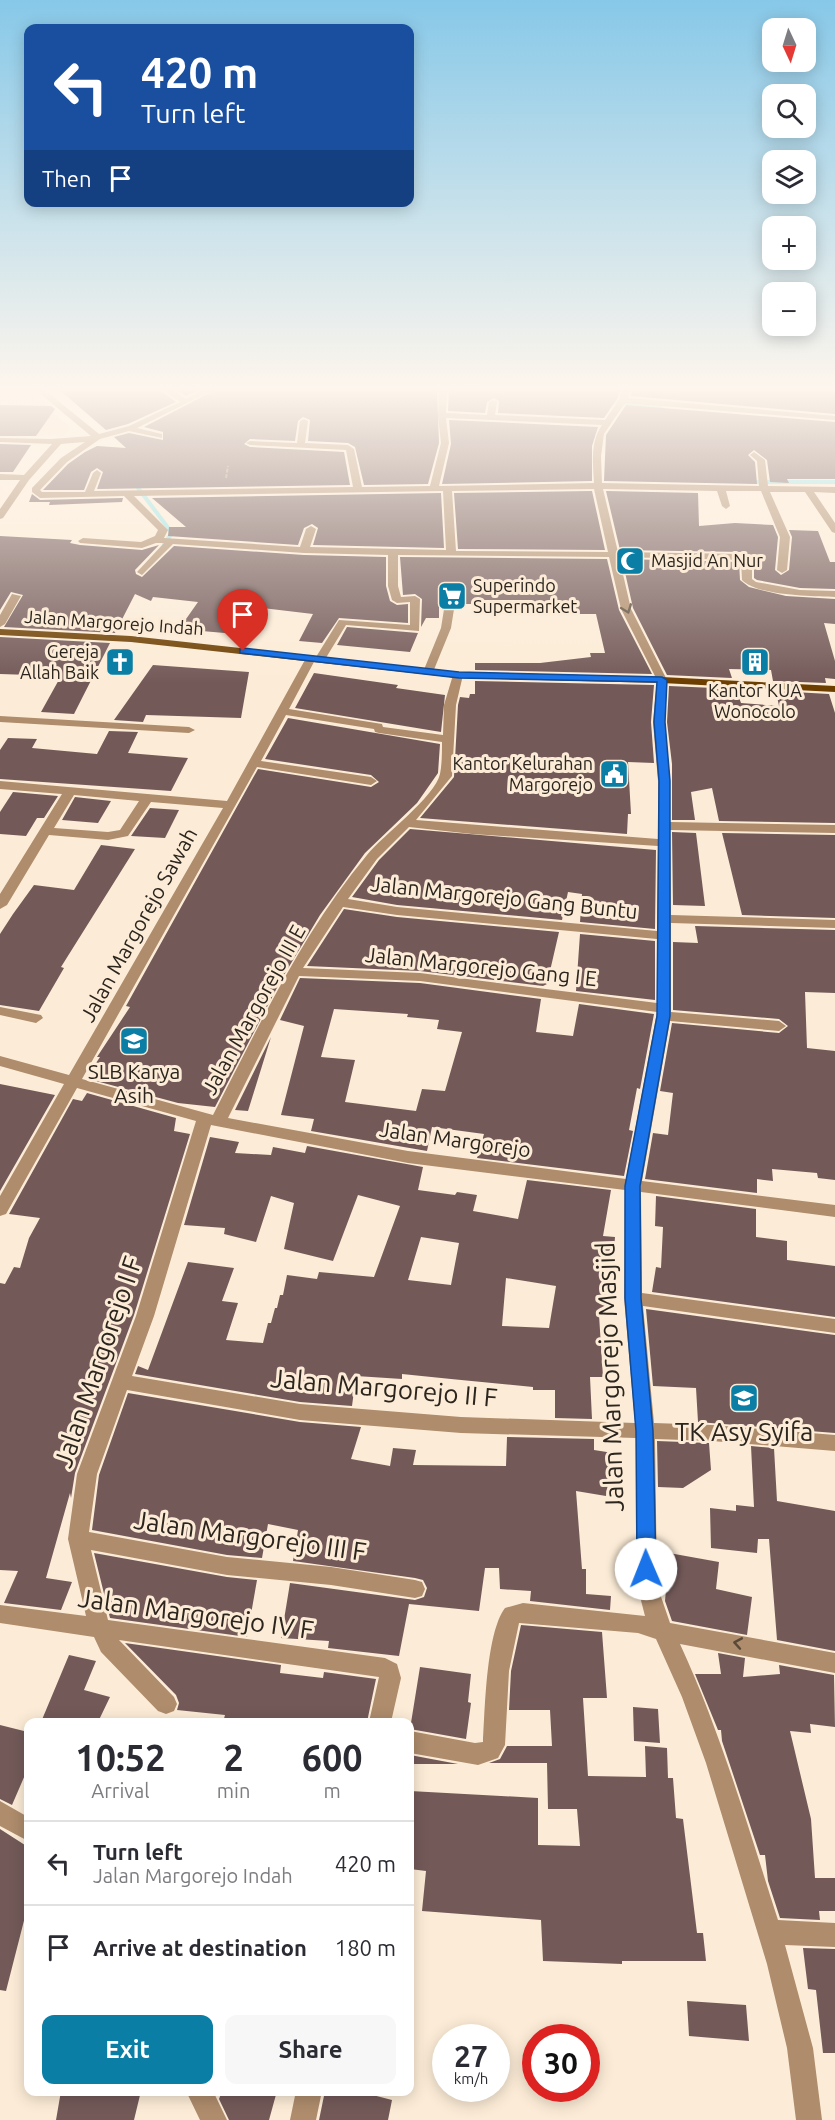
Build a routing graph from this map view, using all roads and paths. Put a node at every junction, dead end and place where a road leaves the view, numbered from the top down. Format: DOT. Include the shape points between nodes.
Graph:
graph roads {
  1 [pos="21,485"];
  2 [pos="40,485"];
  3 [pos="92,485"];
  4 [pos="357,485"];
  5 [pos="435,485"];
  6 [pos="764,485"];
  7 [pos="598,486"];
  8 [pos="434,488"];
  9 [pos="447,488"];
  10 [pos="721,488"];
  11 [pos="358,489"];
  12 [pos="808,490"];
  13 [pos="835,490"];
  14 [pos="128,493"];
  15 [pos="89,494"];
  16 [pos="726,506"];
  17 [pos="0,516"];
  18 [pos="311,529"];
  19 [pos="835,530"];
  20 [pos="83,541"];
  21 [pos="164,541"];
  22 [pos="304,550"];
  23 [pos="393,552"];
  24 [pos="612,553"];
  25 [pos="451,554"];
  26 [pos="782,570"];
  27 [pos="142,572"];
  28 [pos="835,594"];
  29 [pos="16,596"];
  30 [pos="450,603"];
  31 [pos="0,624"];
  32 [pos="0,632"];
  33 [pos="315,658"];
  34 [pos="428,672"];
  35 [pos="459,675"];
  36 [pos="662,680"];
  37 [pos="835,689"];
  38 [pos="281,711"];
  39 [pos="0,719"];
  40 [pos="189,730"];
  41 [pos="448,739"];
  42 [pos="252,763"];
  43 [pos="371,781"];
  44 [pos="2,788"];
  45 [pos="70,791"];
  46 [pos="147,798"];
  47 [pos="231,805"];
  48 [pos="408,823"];
  49 [pos="663,826"];
  50 [pos="835,829"];
  51 [pos="45,831"];
  52 [pos="663,843"];
  53 [pos="339,902"];
  54 [pos="0,905"];
  55 [pos="664,919"];
  56 [pos="835,924"];
  57 [pos="664,936"];
  58 [pos="294,972"];
  59 [pos="0,1011"];
  60 [pos="664,1012"];
  61 [pos="36,1018"];
  62 [pos="779,1026"];
  63 [pos="0,1062"];
  64 [pos="75,1083"];
  65 [pos="211,1120"];
  66 [pos="633,1186"];
  67 [pos="0,1210"];
  68 [pos="835,1211"];
  69 [pos="633,1298"];
  70 [pos="835,1326"];
  71 [pos="120,1381"];
  72 [pos="645,1431"];
  73 [pos="835,1443"];
  74 [pos="78,1539"];
  75 [pos="415,1589"];
  76 [pos="0,1614"];
  77 [pos="99,1626"];
  78 [pos="662,1630"];
  79 [pos="835,1663"];
  80 [pos="166,1704"];
  81 [pos="381,1718"];
  82 [pos="414,1743"];
  83 [pos="0,1813"];
  84 [pos="24,1828"];
  85 [pos="768,1932"];
  86 [pos="835,1935"];
  87 [pos="202,2096"];
  88 [pos="308,2096"];
  89 [pos="214,2120"];
  90 [pos="303,2120"];
  91 [pos="809,2120"];
  1 -- 17 [label="street"];
  2 -- 15 [label="street" via="35,490 38,494"];
  3 -- 15 [label="street"];
  4 -- 11 [label="street"];
  5 -- 8 [label="street"];
  6 -- 10 [label="street"];
  6 -- 12 [label="street"];
  6 -- 26 [label="street" via="785,537"];
  7 -- 9 [label="street"];
  7 -- 10 [label="street"];
  7 -- 24 [label="street"];
  8 -- 9 [label="street"];
  8 -- 11 [label="street"];
  9 -- 25 [label="street"];
  10 -- 16 [label="street"];
  11 -- 14 [label="street"];
  12 -- 13 [label="street"];
  12 -- 19 [label="street"];
  14 -- 15 [label="street"];
  14 -- 21 [label="street" via="162,528"];
  18 -- 22 [label="street"];
  20 -- 21 [label="street"];
  21 -- 22 [label="street"];
  21 -- 27 [label="street"];
  22 -- 23 [label="street"];
  23 -- 25 [label="street"];
  23 -- 33 [label="street, Jalan Margorejo Sawah" via="397,600 415,599 416,629 343,622"];
  24 -- 25 [label="street"];
  24 -- 28 [label="street" via="743,557 747,560 747,580 764,587"];
  24 -- 36 [label="street, one-way" via="626,609"];
  29 -- 31 [label="street"];
  30 -- 34 [label="street" via="446,628"];
  32 -- 33 [label="main road, Jalan Margorejo Indah" via="131,639"];
  33 -- 34 [label="main road, Jalan Margorejo Indah"];
  33 -- 38 [label="street, Jalan Margorejo Sawah"];
  34 -- 35 [label="main road, Jalan Margorejo Indah"];
  35 -- 36 [label="main road, Jalan Margorejo Indah"];
  35 -- 41 [label="street, Jalan Margorejo III E" via="450,705"];
  36 -- 37 [label="main road, Jalan Margorejo Indah"];
  36 -- 49 [label="street, Jalan Margorejo Masjid" via="659,722"];
  38 -- 41 [label="street"];
  38 -- 42 [label="street, Jalan Margorejo Sawah"];
  39 -- 40 [label="street"];
  41 -- 48 [label="street, Jalan Margorejo III E" via="446,776"];
  42 -- 43 [label="street"];
  42 -- 47 [label="street, Jalan Margorejo Sawah"];
  44 -- 45 [label="street"];
  45 -- 46 [label="street"];
  45 -- 51 [label="street"];
  46 -- 47 [label="street"];
  46 -- 51 [label="street" via="124,833 108,836"];
  47 -- 64 [label="street, Jalan Margorejo Sawah"];
  48 -- 52 [label="street"];
  48 -- 53 [label="street, Jalan Margorejo III E" via="372,856"];
  49 -- 50 [label="street"];
  49 -- 52 [label="street, Jalan Margorejo Masjid"];
  51 -- 54 [label="street"];
  52 -- 55 [label="street, Jalan Margorejo Masjid"];
  53 -- 57 [label="street, Jalan Margorejo Gang Buntu"];
  53 -- 58 [label="street, Jalan Margorejo III E"];
  55 -- 56 [label="street"];
  55 -- 57 [label="street, Jalan Margorejo Masjid"];
  57 -- 60 [label="street, Jalan Margorejo Masjid"];
  58 -- 60 [label="street, Jalan Margorejo Gang I E" via="420,977"];
  58 -- 65 [label="street, Jalan Margorejo III E"];
  59 -- 61 [label="street"];
  60 -- 62 [label="street, Jalan Margorejo Gang I E"];
  60 -- 66 [label="street, Jalan Margorejo Masjid"];
  63 -- 64 [label="street, Jalan Margorejo"];
  64 -- 65 [label="street, Jalan Margorejo"];
  64 -- 67 [label="street, Jalan Margorejo Sawah"];
  65 -- 66 [label="street, Jalan Margorejo" via="408,1156"];
  65 -- 71 [label="street, Jalan Margorejo I F"];
  66 -- 68 [label="street, Jalan Margorejo"];
  66 -- 69 [label="street, Jalan Margorejo Masjid"];
  69 -- 70 [label="street"];
  69 -- 72 [label="street, Jalan Margorejo Masjid"];
  71 -- 72 [label="street, Jalan Margorejo II F" via="300,1412 461,1425"];
  71 -- 74 [label="street, Jalan Margorejo I F" via="87,1474"];
  72 -- 73 [label="street, Jalan Margorejo II F"];
  72 -- 78 [label="street, Jalan Margorejo Masjid" via="647,1585"];
  74 -- 75 [label="street, Jalan Margorejo III F" via="227,1566 351,1578"];
  74 -- 77 [label="street, Jalan Margorejo I F"];
  76 -- 77 [label="street, Jalan Margorejo IV F"];
  77 -- 80 [label="street" via="123,1662"];
  77 -- 81 [label="street, Jalan Margorejo IV F" via="385,1668 390,1678"];
  79 -- 78 [label="street, one-way"];
  78 -- 82 [label="street" via="638,1623 523,1612 512,1615 498,1671 494,1745 490,1751 475,1755"];
  78 -- 85 [label="street, Jalan Margorejo Masjid" via="693,1696 717,1763"];
  83 -- 84 [label="street"];
  85 -- 86 [label="street"];
  85 -- 91 [label="street, Jalan Margorejo Masjid" via="790,2002"];
  87 -- 89 [label="street"];
  88 -- 90 [label="street"];
}
